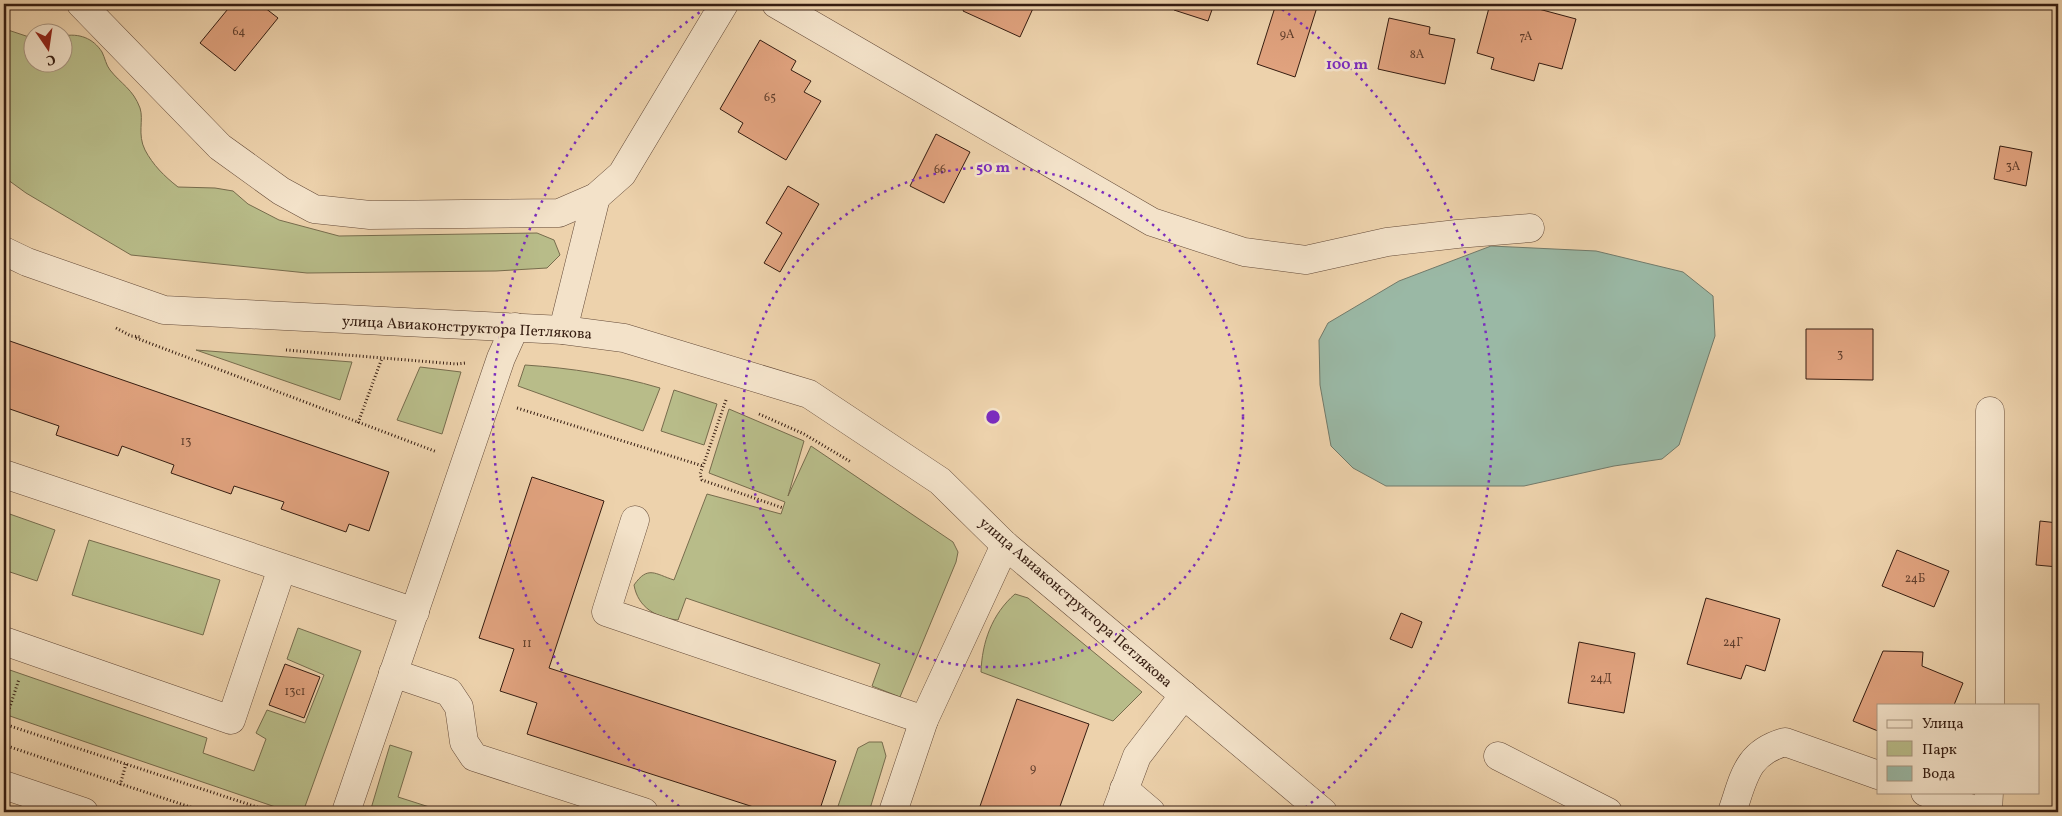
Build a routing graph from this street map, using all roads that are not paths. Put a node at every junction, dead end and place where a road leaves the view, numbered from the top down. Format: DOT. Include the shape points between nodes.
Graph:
graph roads {
  1 [pos="81,4"];
  2 [pos="724,4"];
  3 [pos="776,4"];
  4 [pos="596,197"];
  5 [pos="1530,228"];
  6 [pos="4,251"];
  7 [pos="515,327"];
  8 [pos="563,330"];
  9 [pos="1990,411"];
  10 [pos="4,474"];
  11 [pos="636,520"];
  12 [pos="1005,545"];
  13 [pos="282,568"];
  14 [pos="415,612"];
  15 [pos="4,641"];
  16 [pos="394,673"];
  17 [pos="1184,695"];
  18 [pos="1990,704"];
  19 [pos="924,720"];
  20 [pos="1498,756"];
  21 [pos="1877,775"];
  22 [pos="4,784"];
  23 [pos="1930,794"];
  24 [pos="1989,794"];
  25 [pos="1120,800"];
  26 [pos="84,812"];
  27 [pos="346,812"];
  28 [pos="644,812"];
  29 [pos="893,812"];
  30 [pos="1150,812"];
  31 [pos="1323,812"];
  32 [pos="1608,812"];
  33 [pos="1732,812"];
  34 [pos="1980,812"];
  35 [pos="1988,812"];
  1 -- 4 [label="street" via="220,147 281,191 314,209 370,214 559,213"];
  2 -- 4 [label="street" via="622,174"];
  3 -- 5 [label="street" via="1152,222 1244,252 1306,260 1386,242"];
  4 -- 8 [label="street"];
  6 -- 7 [label="street, улица Авиаконструктора Петлякова" via="164,310"];
  7 -- 8 [label="street, улица Авиаконструктора Петлякова"];
  7 -- 14 [label="street" via="501,358"];
  8 -- 12 [label="street, улица Авиаконструктора Петлякова" via="624,338 809,394 940,481"];
  9 -- 18 [label="street"];
  10 -- 13 [label="street"];
  11 -- 19 [label="street" via="606,612"];
  12 -- 17 [label="street, улица Авиаконструктора Петлякова"];
  12 -- 19 [label="street"];
  13 -- 14 [label="street"];
  13 -- 15 [label="street" via="231,720"];
  14 -- 16 [label="street"];
  16 -- 27 [label="street"];
  16 -- 28 [label="street" via="449,692 459,706 464,742 474,757"];
  17 -- 25 [label="street" via="1137,756"];
  17 -- 31 [label="street, улица Авиаконструктора Петлякова"];
  19 -- 29 [label="street"];
  20 -- 32 [label="street"];
  21 -- 33 [label="street" via="1785,742 1770,746 1757,755 1744,775"];
  22 -- 26 [label="street"];
  23 -- 34 [label="street"];
  24 -- 35 [label="street"];
  25 -- 30 [label="street"];
}
